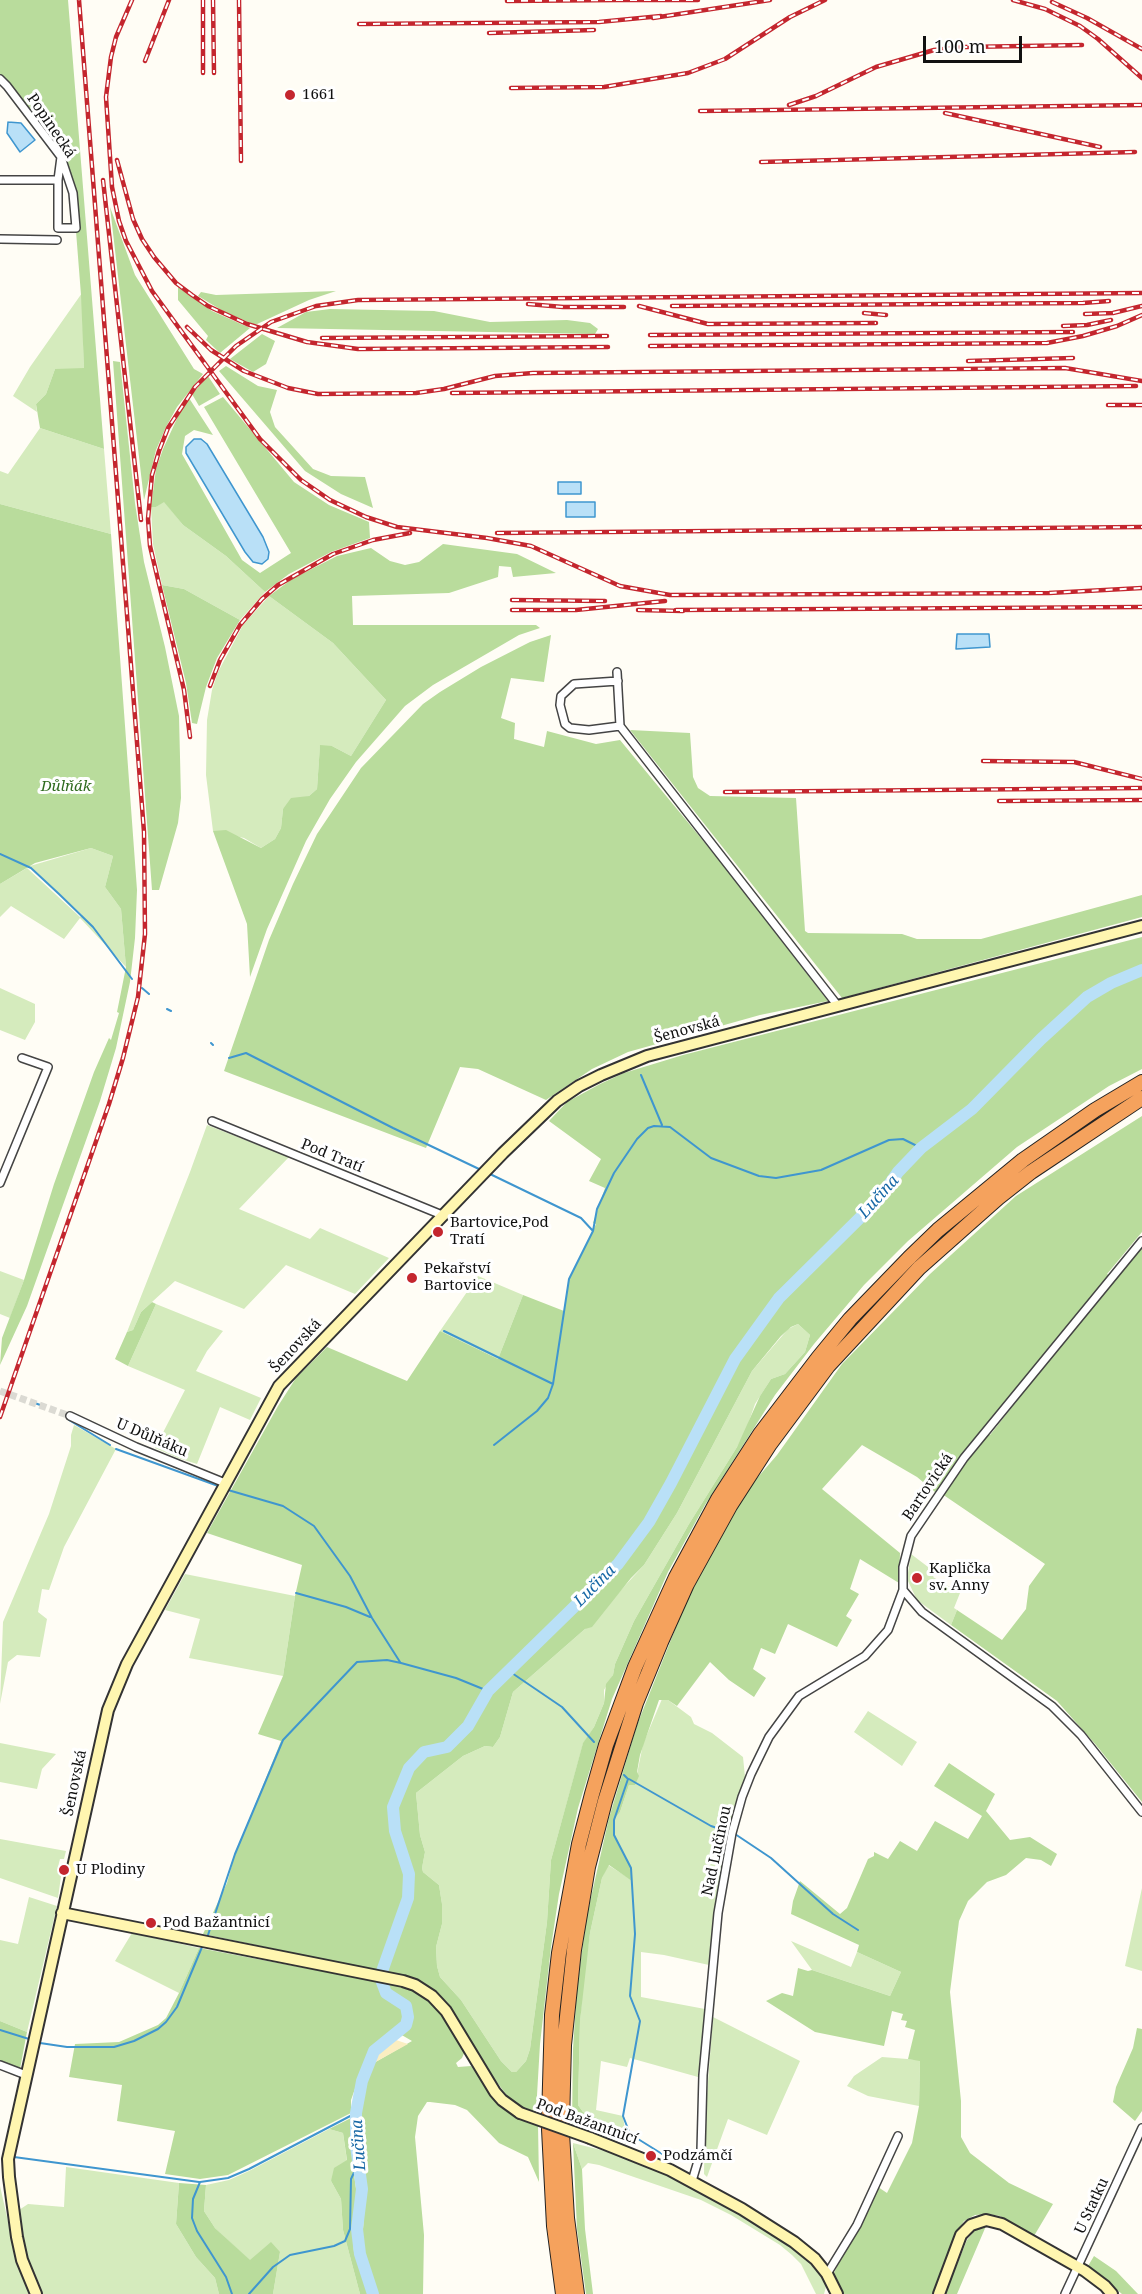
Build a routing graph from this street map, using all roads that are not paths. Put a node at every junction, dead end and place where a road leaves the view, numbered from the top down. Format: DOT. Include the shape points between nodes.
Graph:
graph roads {
  1 [pos="0,79"];
  2 [pos="61,158"];
  3 [pos="0,180"];
  4 [pos="58,180"];
  5 [pos="0,239"];
  6 [pos="57,240"];
  7 [pos="620,726"];
  8 [pos="1142,926"];
  9 [pos="838,1006"];
  10 [pos="22,1058"];
  11 [pos="1142,1082"];
  12 [pos="1142,1098"];
  13 [pos="212,1121"];
  14 [pos="0,1183"];
  15 [pos="442,1215"];
  16 [pos="1142,1241"];
  17 [pos="70,1416"];
  18 [pos="225,1483"];
  19 [pos="903,1590"];
  20 [pos="1142,1812"];
  21 [pos="62,1913"];
  22 [pos="0,2065"];
  23 [pos="26,2075"];
  24 [pos="556,2126"];
  25 [pos="1142,2128"];
  26 [pos="898,2136"];
  27 [pos="692,2181"];
  28 [pos="1078,2267"];
  29 [pos="827,2274"];
  30 [pos="36,2294"];
  31 [pos="563,2294"];
  32 [pos="577,2294"];
  33 [pos="837,2294"];
  34 [pos="939,2294"];
  35 [pos="1065,2294"];
  36 [pos="1112,2294"];
  1 -- 2 [label="street, Popinecká"];
  2 -- 4 [label="street"];
  2 -- 4 [label="street, Popinecká" via="74,193 76,228 58,228"];
  3 -- 4 [label="street"];
  5 -- 6 [label="street"];
  7 -- 7 [label="street" via="618,676 574,684 561,696 565,724 570,728"];
  7 -- 9 [label="street"];
  8 -- 9 [label="street, Šenovská"];
  9 -- 15 [label="street, Šenovská" via="647,1056 586,1083 557,1101"];
  10 -- 14 [label="street" via="48,1066"];
  11 -- 24 [label="highway" via="1023,1160 902,1265 818,1358 718,1499 634,1667 606,1745 579,1844 552,2015"];
  12 -- 24 [label="highway" via="1031,1172 919,1268 828,1366 730,1506 687,1584 661,1642 636,1703 605,1801 588,1867 574,1950"];
  13 -- 15 [label="street, Pod Tratí"];
  15 -- 18 [label="street, Šenovská" via="279,1386"];
  16 -- 19 [label="street, Bartovická" via="964,1458 911,1536 903,1567"];
  17 -- 18 [label="street, U Důlňáku"];
  18 -- 21 [label="street, Šenovská" via="114,1690"];
  19 -- 20 [label="street" via="922,1612 1052,1706 1081,1735"];
  19 -- 27 [label="street, Nad Lučinou" via="888,1630 865,1656 799,1696 769,1737 742,1797 718,1913 703,2075 701,2151"];
  21 -- 23 [label="street, Šenovská"];
  21 -- 27 [label="street, Pod Bažantnicí, bridge" via="403,1981 439,2003 453,2019 495,2092 520,2113 650,2161"];
  22 -- 23 [label="street"];
  23 -- 30 [label="street, Šenovská" via="10,2145 9,2177 22,2260"];
  24 -- 31 [label="highway" via="554,2226"];
  24 -- 32 [label="highway"];
  25 -- 28 [label="street, U Statku"];
  26 -- 29 [label="street" via="857,2225"];
  27 -- 29 [label="street, Pod Bažantnicí" via="794,2242"];
  28 -- 34 [label="street" via="1002,2224 981,2221 962,2235"];
  28 -- 35 [label="street, U Statku"];
  28 -- 36 [label="street"];
  29 -- 33 [label="street, Pod Bažantnicí"];
}
